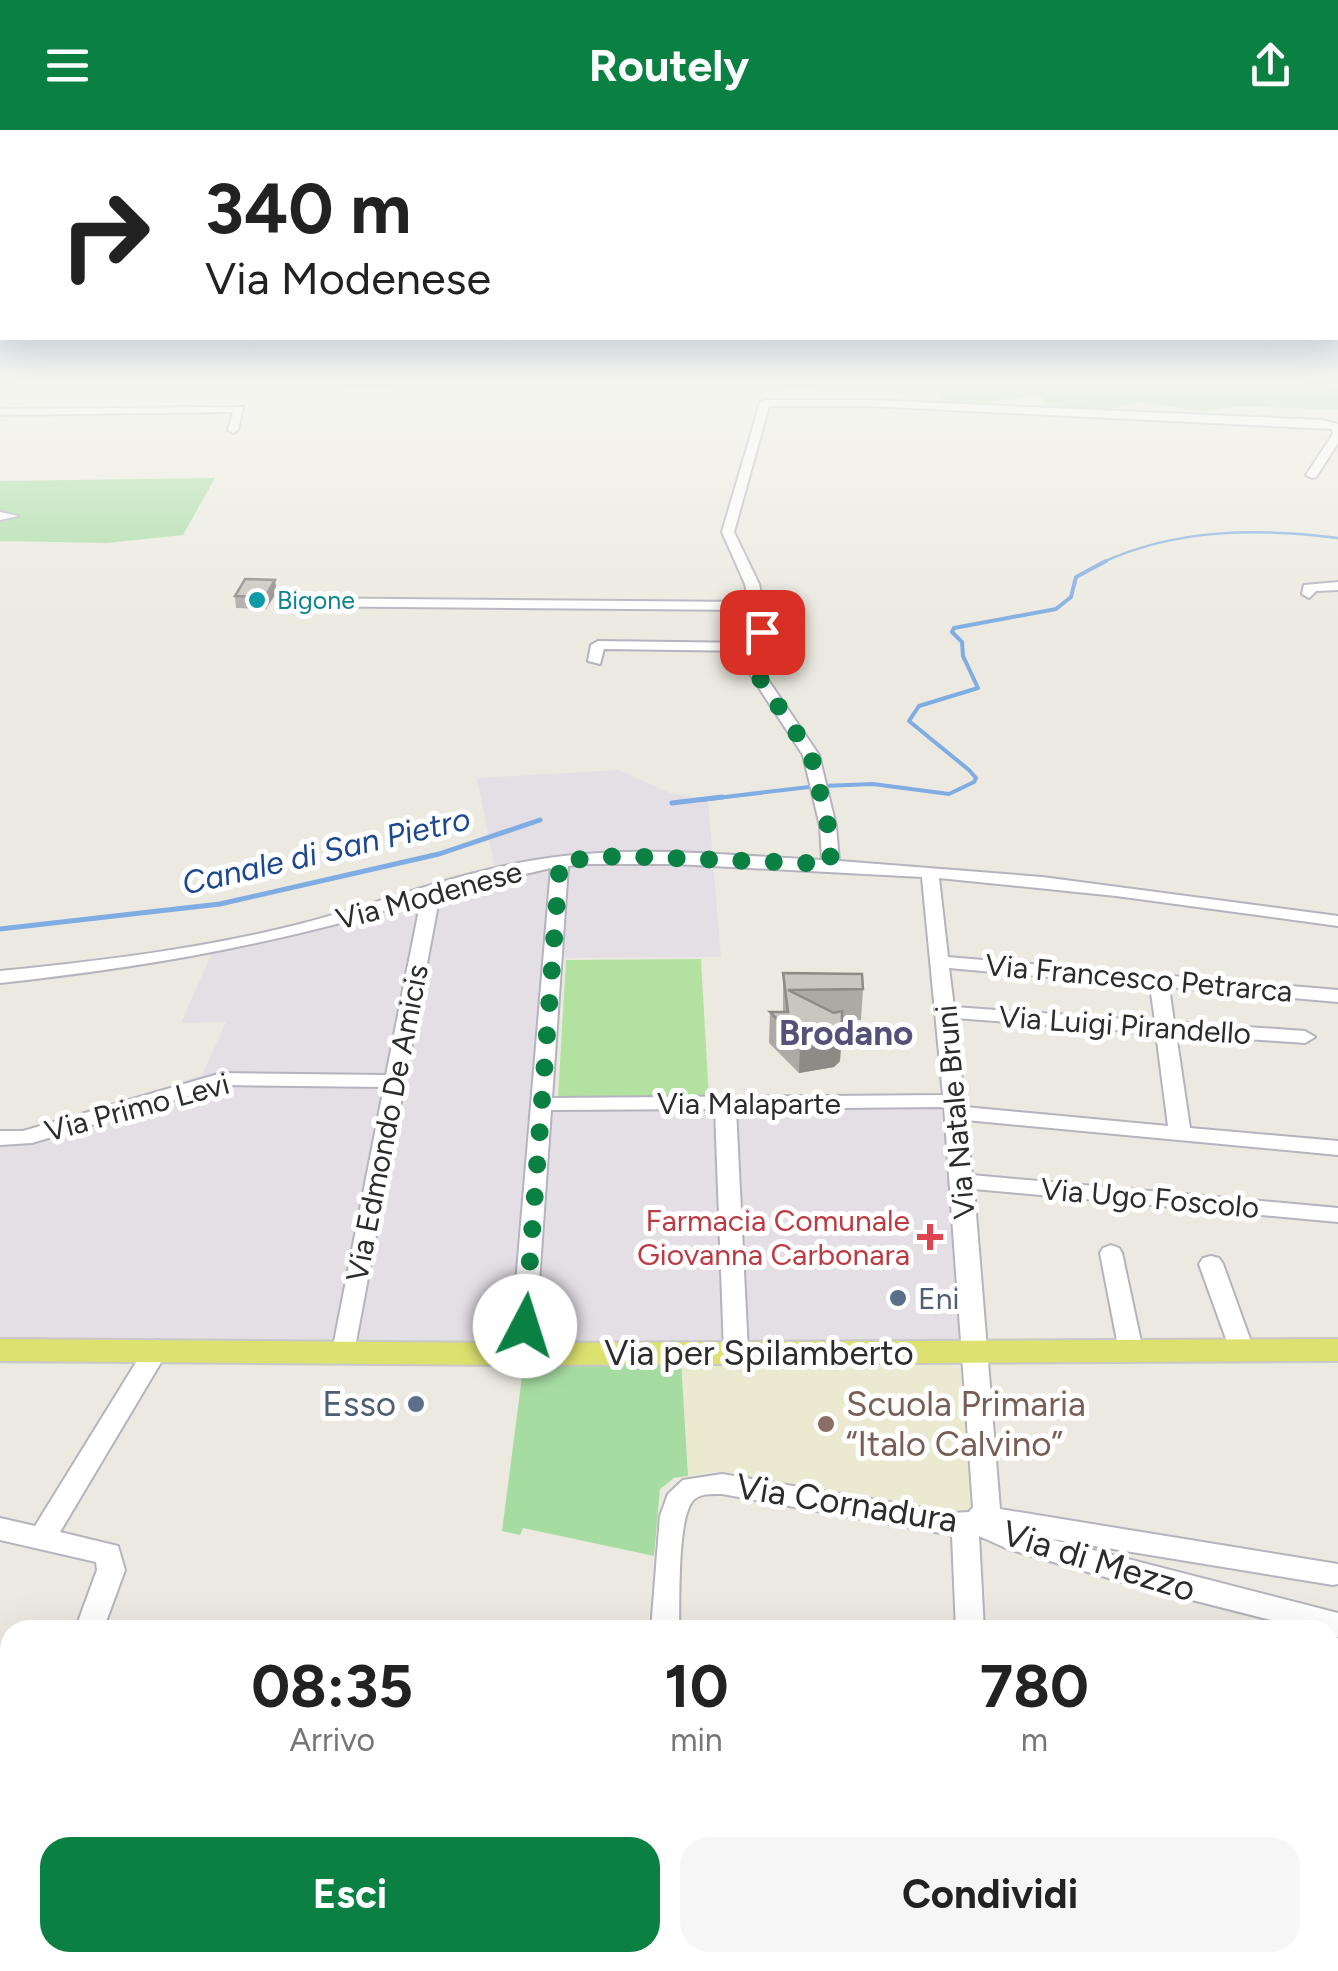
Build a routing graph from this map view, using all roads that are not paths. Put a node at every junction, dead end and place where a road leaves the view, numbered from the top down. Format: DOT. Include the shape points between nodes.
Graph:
graph roads {
  1 [pos="748,463"];
  2 [pos="1319,463"];
  3 [pos="1312,474"];
  4 [pos="1338,586"];
  5 [pos="1309,594"];
  6 [pos="283,602"];
  7 [pos="755,606"];
  8 [pos="758,646"];
  9 [pos="595,661"];
  10 [pos="560,861"];
  11 [pos="831,864"];
  12 [pos="930,873"];
  13 [pos="431,894"];
  14 [pos="1338,921"];
  15 [pos="940,962"];
  16 [pos="0,977"];
  17 [pos="1159,981"];
  18 [pos="1338,996"];
  19 [pos="946,1012"];
  20 [pos="1166,1028"];
  21 [pos="1305,1038"];
  22 [pos="395,1081"];
  23 [pos="726,1103"];
  24 [pos="544,1104"];
  25 [pos="955,1107"];
  26 [pos="1180,1133"];
  27 [pos="0,1138"];
  28 [pos="1338,1148"];
  29 [pos="962,1181"];
  30 [pos="1338,1216"];
  31 [pos="1111,1253"];
  32 [pos="1211,1264"];
  33 [pos="158,1349"];
  34 [pos="0,1350"];
  35 [pos="1242,1350"];
  36 [pos="1338,1350"];
  37 [pos="1131,1351"];
  38 [pos="344,1352"];
  39 [pos="736,1352"];
  40 [pos="976,1352"];
  41 [pos="522,1354"];
  42 [pos="975,1521"];
  43 [pos="0,1528"];
  44 [pos="43,1536"];
  45 [pos="1332,1574"];
  46 [pos="93,1620"];
  47 [pos="667,1620"];
  48 [pos="970,1620"];
  49 [pos="1315,1620"];
  1 -- 7 [label="street" via="728,532"];
  2 -- 3 [label="street"];
  4 -- 5 [label="street" via="1309,588"];
  6 -- 7 [label="street"];
  7 -- 8 [label="street" via="762,632"];
  8 -- 9 [label="street" via="598,645"];
  8 -- 11 [label="street" via="755,671 811,755"];
  10 -- 11 [label="street, Via Modenese" via="618,856"];
  10 -- 13 [label="street, Via Modenese"];
  10 -- 24 [label="street"];
  11 -- 12 [label="street, Via Modenese"];
  12 -- 14 [label="street, Via Modenese" via="1101,886"];
  12 -- 15 [label="street, Via Natale Bruni"];
  13 -- 16 [label="street, Via Modenese" via="194,952"];
  13 -- 22 [label="street, Via Edmondo De Amicis"];
  15 -- 17 [label="street, Via Francesco Petrarca"];
  15 -- 19 [label="street, Via Natale Bruni"];
  17 -- 18 [label="street, Via Francesco Petrarca"];
  17 -- 20 [label="street"];
  19 -- 20 [label="street, Via Luigi Pirandello"];
  19 -- 25 [label="street, Via Natale Bruni"];
  20 -- 21 [label="street, Via Luigi Pirandello"];
  20 -- 26 [label="street"];
  22 -- 27 [label="street, Via Primo Levi" via="222,1079 24,1138"];
  22 -- 38 [label="street, Via Edmondo De Amicis"];
  23 -- 24 [label="street, Via Malaparte"];
  23 -- 25 [label="street, Via Malaparte"];
  23 -- 39 [label="street"];
  24 -- 41 [label="street"];
  25 -- 26 [label="street, Via Malaparte"];
  25 -- 29 [label="street, Via Natale Bruni"];
  26 -- 28 [label="street, Via Malaparte"];
  29 -- 30 [label="street, Via Ugo Foscolo"];
  29 -- 40 [label="street, Via Natale Bruni"];
  31 -- 37 [label="street"];
  32 -- 35 [label="street"];
  33 -- 34 [label="main road, Via per Spilamberto"];
  33 -- 38 [label="main road, Via per Spilamberto"];
  33 -- 44 [label="street"];
  35 -- 36 [label="main road, Via per Spilamberto"];
  35 -- 37 [label="main road, Via per Spilamberto"];
  37 -- 40 [label="main road, Via per Spilamberto"];
  38 -- 41 [label="main road, Via per Spilamberto"];
  39 -- 40 [label="main road, Via per Spilamberto"];
  39 -- 41 [label="main road, Via per Spilamberto"];
  40 -- 42 [label="street, Via Cornadura" via="986,1485"];
  42 -- 45 [label="street"];
  42 -- 47 [label="street, Via Cornadura" via="722,1484 695,1486 679,1498 673,1519"];
  42 -- 48 [label="street"];
  42 -- 49 [label="street, Via di Mezzo" via="1008,1538"];
  43 -- 44 [label="street"];
  44 -- 46 [label="street" via="100,1550 112,1560"];
}
